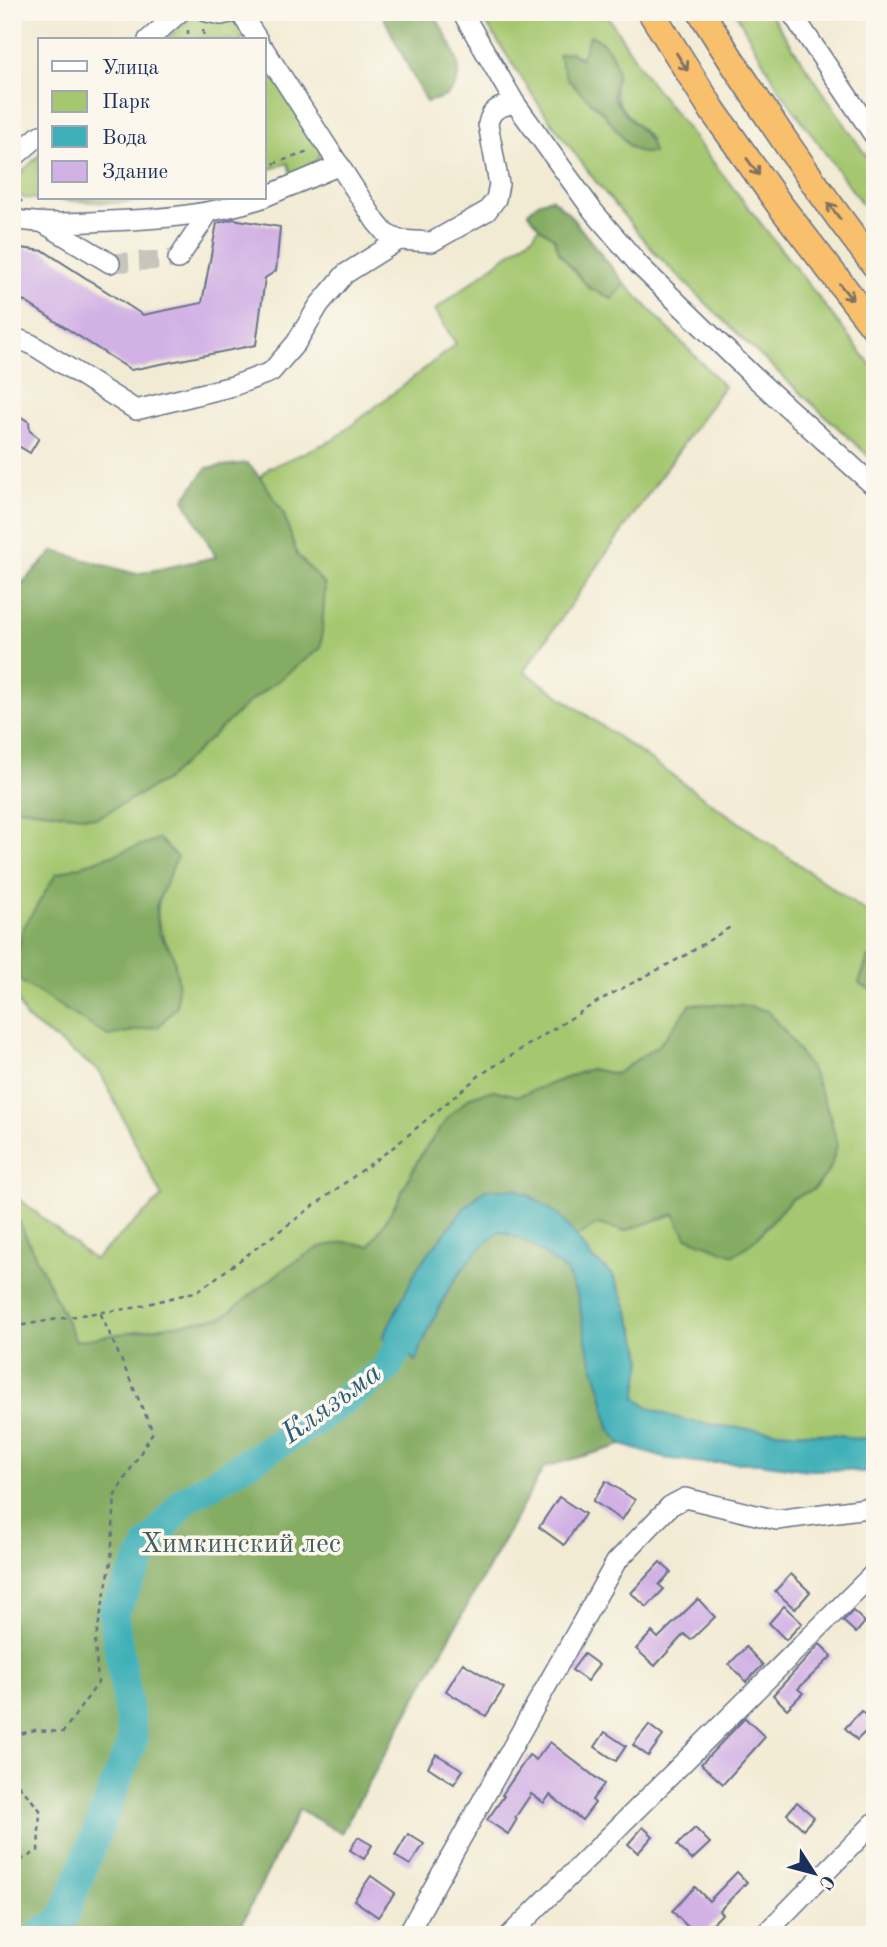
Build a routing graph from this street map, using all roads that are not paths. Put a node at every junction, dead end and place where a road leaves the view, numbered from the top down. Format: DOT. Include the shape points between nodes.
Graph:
graph roads {
  1 [pos="180,12"];
  2 [pos="207,12"];
  3 [pos="233,12"];
  4 [pos="240,12"];
  5 [pos="462,12"];
  6 [pos="652,12"];
  7 [pos="701,12"];
  8 [pos="791,12"];
  9 [pos="150,38"];
  10 [pos="257,38"];
  11 [pos="266,53"];
  12 [pos="515,103"];
  13 [pos="38,137"];
  14 [pos="875,137"];
  15 [pos="12,159"];
  16 [pos="340,165"];
  17 [pos="266,196"];
  18 [pos="255,200"];
  19 [pos="209,212"];
  20 [pos="12,219"];
  21 [pos="44,224"];
  22 [pos="399,240"];
  23 [pos="178,258"];
  24 [pos="110,263"];
  25 [pos="875,265"];
  26 [pos="875,328"];
  27 [pos="12,337"];
  28 [pos="875,487"];
  29 [pos="875,1507"];
  30 [pos="875,1572"];
  31 [pos="875,1822"];
  32 [pos="407,1935"];
  33 [pos="510,1935"];
  34 [pos="764,1935"];
  1 -- 9 [label="street"];
  2 -- 3 [label="street"];
  4 -- 10 [label="street"];
  5 -- 12 [label="street"];
  6 -- 26 [label="highway, one-way" via="713,111"];
  25 -- 7 [label="highway, one-way" via="811,180"];
  8 -- 14 [label="street"];
  11 -- 16 [label="street"];
  12 -- 22 [label="street" via="490,114 499,184 487,211 432,242"];
  12 -- 28 [label="street" via="593,211 640,266"];
  13 -- 15 [label="street"];
  16 -- 17 [label="street"];
  16 -- 22 [label="street" via="376,222"];
  18 -- 19 [label="street"];
  19 -- 21 [label="street" via="179,218"];
  19 -- 23 [label="street"];
  20 -- 21 [label="street"];
  21 -- 24 [label="street"];
  22 -- 27 [label="street" via="345,274 271,372 207,393 136,410 31,344"];
  29 -- 32 [label="street" via="778,1520 685,1497 670,1506 616,1562"];
  30 -- 33 [label="street"];
  31 -- 34 [label="street"];
}
